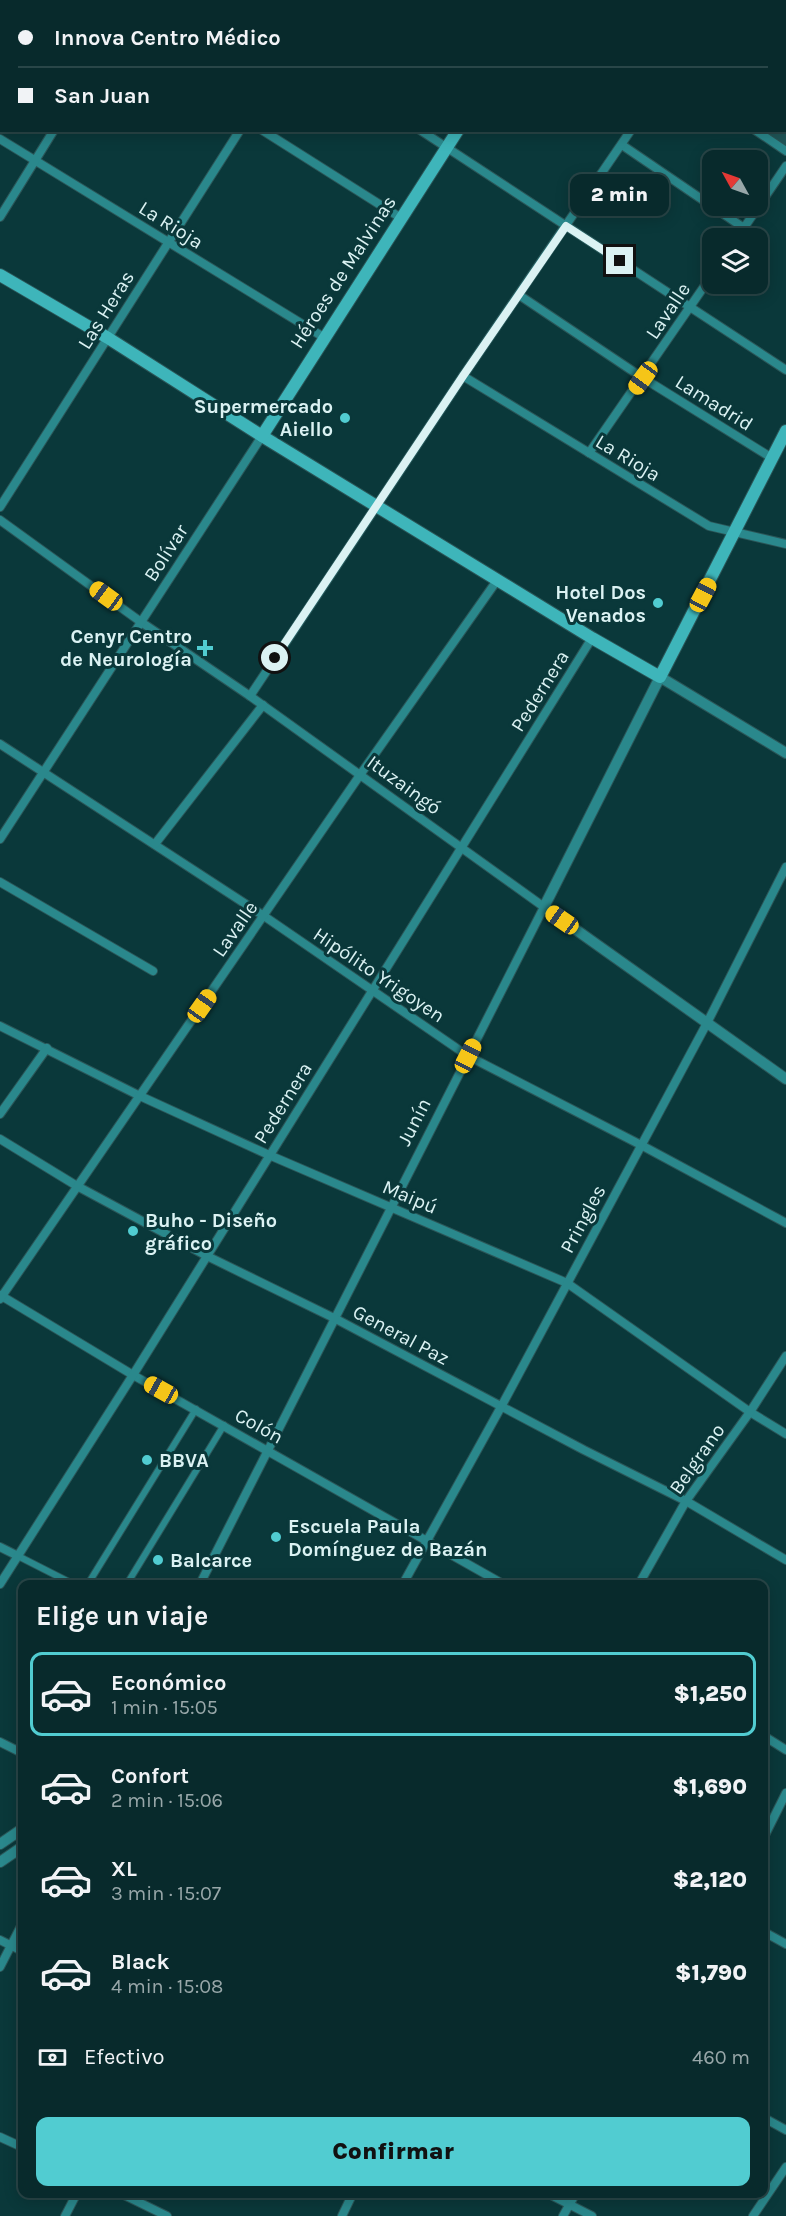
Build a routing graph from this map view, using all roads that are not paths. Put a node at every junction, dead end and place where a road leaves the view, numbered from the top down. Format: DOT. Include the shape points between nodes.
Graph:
graph roads {
  1 [pos="53,132"];
  2 [pos="239,132"];
  3 [pos="265,132"];
  4 [pos="423,132"];
  5 [pos="457,132"];
  6 [pos="630,132"];
  7 [pos="758,132"];
  8 [pos="0,139"];
  9 [pos="622,146"];
  10 [pos="447,148"];
  11 [pos="786,151"];
  12 [pos="36,160"];
  13 [pos="786,166"];
  14 [pos="0,217"];
  15 [pos="401,219"];
  16 [pos="566,226"];
  17 [pos="744,228"];
  18 [pos="168,243"];
  19 [pos="0,275"];
  20 [pos="702,290"];
  21 [pos="519,295"];
  22 [pos="691,307"];
  23 [pos="108,338"];
  24 [pos="324,338"];
  25 [pos="786,370"];
  26 [pos="463,376"];
  27 [pos="643,378"];
  28 [pos="786,431"];
  29 [pos="262,436"];
  30 [pos="589,453"];
  31 [pos="772,458"];
  32 [pos="376,506"];
  33 [pos="0,507"];
  34 [pos="0,520"];
  35 [pos="736,532"];
  36 [pos="786,544"];
  37 [pos="498,579"];
  38 [pos="141,621"];
  39 [pos="592,638"];
  40 [pos="660,677"];
  41 [pos="250,696"];
  42 [pos="263,705"];
  43 [pos="0,744"];
  44 [pos="786,753"];
  45 [pos="44,772"];
  46 [pos="360,775"];
  47 [pos="0,838"];
  48 [pos="155,844"];
  49 [pos="461,849"];
  50 [pos="786,867"];
  51 [pos="0,882"];
  52 [pos="544,907"];
  53 [pos="264,916"];
  54 [pos="153,971"];
  55 [pos="373,989"];
  56 [pos="707,1023"];
  57 [pos="0,1026"];
  58 [pos="47,1048"];
  59 [pos="468,1056"];
  60 [pos="786,1079"];
  61 [pos="140,1096"];
  62 [pos="0,1114"];
  63 [pos="0,1139"];
  64 [pos="642,1145"];
  65 [pos="269,1155"];
  66 [pos="77,1186"];
  67 [pos="392,1207"];
  68 [pos="786,1223"];
  69 [pos="207,1256"];
  70 [pos="567,1283"];
  71 [pos="1,1297"];
  72 [pos="336,1319"];
  73 [pos="786,1356"];
  74 [pos="133,1375"];
  75 [pos="501,1407"];
  76 [pos="196,1409"];
  77 [pos="750,1412"];
  78 [pos="225,1425"];
  79 [pos="786,1434"];
  80 [pos="268,1450"];
  81 [pos="686,1501"];
  82 [pos="427,1540"];
  83 [pos="0,1547"];
  84 [pos="18,1556"];
  85 [pos="786,1560"];
  86 [pos="64,1580"];
  87 [pos="90,1580"];
  88 [pos="129,1580"];
  89 [pos="202,1580"];
  90 [pos="405,1580"];
  91 [pos="496,1580"];
  92 [pos="641,1580"];
  93 [pos="0,1584"];
  94 [pos="768,1739"];
  95 [pos="0,1742"];
  96 [pos="786,1750"];
  97 [pos="18,1751"];
  98 [pos="786,1792"];
  99 [pos="768,1829"];
  100 [pos="18,1832"];
  101 [pos="0,1844"];
  102 [pos="18,1850"];
  103 [pos="0,1862"];
  104 [pos="18,1932"];
  105 [pos="768,1934"];
  106 [pos="0,1940"];
  107 [pos="786,1944"];
  108 [pos="11,1946"];
  109 [pos="18,1949"];
  110 [pos="0,1967"];
  111 [pos="768,2120"];
  112 [pos="786,2130"];
  113 [pos="0,2137"];
  114 [pos="18,2145"];
  115 [pos="786,2167"];
  116 [pos="768,2194"];
  117 [pos="74,2198"];
  118 [pos="130,2198"];
  119 [pos="351,2198"];
  120 [pos="557,2198"];
  121 [pos="573,2198"];
  122 [pos="765,2198"];
  123 [pos="570,2204"];
  124 [pos="65,2216"];
  125 [pos="167,2216"];
  126 [pos="342,2216"];
  127 [pos="563,2216"];
  128 [pos="592,2216"];
  129 [pos="753,2216"];
  1 -- 12 [label="street"];
  2 -- 18 [label="street, Las Heras"];
  3 -- 15 [label="street"];
  4 -- 10 [label="street"];
  5 -- 10 [label="main road, Héroes de Malvinas"];
  6 -- 9 [label="street"];
  7 -- 11 [label="street"];
  8 -- 12 [label="street, La Rioja"];
  9 -- 16 [label="street"];
  9 -- 17 [label="street"];
  10 -- 15 [label="main road, Héroes de Malvinas"];
  10 -- 16 [label="street"];
  12 -- 14 [label="street"];
  12 -- 18 [label="street, La Rioja"];
  13 -- 17 [label="street"];
  15 -- 24 [label="main road, Héroes de Malvinas"];
  16 -- 21 [label="street"];
  16 -- 22 [label="street"];
  18 -- 23 [label="street, Las Heras"];
  18 -- 24 [label="street, La Rioja"];
  19 -- 23 [label="main road"];
  20 -- 22 [label="street, Lavalle"];
  21 -- 26 [label="street"];
  21 -- 27 [label="street, Lamadrid"];
  22 -- 25 [label="street"];
  22 -- 27 [label="street, Lavalle"];
  23 -- 29 [label="main road"];
  23 -- 33 [label="street, Las Heras"];
  24 -- 29 [label="main road, Héroes de Malvinas"];
  26 -- 30 [label="street, La Rioja"];
  26 -- 32 [label="street"];
  27 -- 30 [label="street, Lavalle"];
  27 -- 31 [label="street, Lamadrid"];
  28 -- 31 [label="main road"];
  29 -- 32 [label="main road"];
  29 -- 38 [label="street, Bolívar"];
  30 -- 35 [label="street, La Rioja" via="710,526"];
  31 -- 35 [label="main road"];
  32 -- 37 [label="main road"];
  32 -- 41 [label="street"];
  34 -- 38 [label="street, Ituzaingó"];
  35 -- 36 [label="street, La Rioja"];
  35 -- 40 [label="main road"];
  37 -- 39 [label="main road"];
  37 -- 46 [label="street, Lavalle"];
  38 -- 41 [label="street, Ituzaingó"];
  38 -- 45 [label="street, Bolívar"];
  39 -- 40 [label="main road"];
  39 -- 49 [label="street, Pedernera"];
  40 -- 44 [label="street"];
  40 -- 52 [label="street, Junín"];
  41 -- 42 [label="street, Ituzaingó"];
  42 -- 46 [label="street, Ituzaingó"];
  42 -- 48 [label="street"];
  43 -- 45 [label="street, Hipólito Yrigoyen"];
  45 -- 47 [label="street, Bolívar"];
  45 -- 48 [label="street, Hipólito Yrigoyen"];
  46 -- 49 [label="street, Ituzaingó"];
  46 -- 53 [label="street, Lavalle"];
  48 -- 53 [label="street, Hipólito Yrigoyen"];
  49 -- 52 [label="street, Ituzaingó"];
  49 -- 55 [label="street, Pedernera"];
  50 -- 56 [label="street, Pringles"];
  51 -- 54 [label="street"];
  52 -- 56 [label="street, Ituzaingó"];
  52 -- 59 [label="street, Junín"];
  53 -- 55 [label="street, Hipólito Yrigoyen"];
  53 -- 61 [label="street, Lavalle"];
  55 -- 59 [label="street, Hipólito Yrigoyen"];
  55 -- 65 [label="street, Pedernera"];
  56 -- 60 [label="street, Ituzaingó"];
  56 -- 64 [label="street, Pringles"];
  57 -- 58 [label="street, Maipú"];
  58 -- 61 [label="street, Maipú"];
  58 -- 62 [label="street"];
  59 -- 64 [label="street, Hipólito Yrigoyen"];
  59 -- 67 [label="street, Junín"];
  61 -- 65 [label="street, Maipú"];
  61 -- 66 [label="street, Lavalle"];
  63 -- 66 [label="street, General Paz"];
  64 -- 68 [label="street, Hipólito Yrigoyen"];
  64 -- 70 [label="street, Pringles"];
  65 -- 67 [label="street, Maipú"];
  65 -- 69 [label="street, Pedernera"];
  66 -- 69 [label="street, General Paz"];
  66 -- 71 [label="street, Lavalle"];
  67 -- 70 [label="street, Maipú"];
  67 -- 72 [label="street, Junín"];
  69 -- 72 [label="street, General Paz"];
  69 -- 74 [label="street, Pedernera"];
  70 -- 75 [label="street, Pringles"];
  70 -- 77 [label="street, Maipú"];
  71 -- 74 [label="street, Colón"];
  72 -- 75 [label="street, General Paz"];
  72 -- 80 [label="street, Junín"];
  73 -- 77 [label="street, Belgrano"];
  74 -- 76 [label="street, Colón"];
  74 -- 84 [label="street, Pedernera"];
  75 -- 81 [label="street, General Paz"];
  75 -- 82 [label="street, Pringles"];
  76 -- 78 [label="street, Colón"];
  76 -- 87 [label="street"];
  77 -- 79 [label="street, Maipú"];
  77 -- 81 [label="street, Belgrano"];
  78 -- 80 [label="street, Colón"];
  78 -- 88 [label="street"];
  80 -- 82 [label="street, Colón"];
  80 -- 89 [label="street, Junín"];
  81 -- 85 [label="street, General Paz"];
  81 -- 92 [label="street, Belgrano"];
  82 -- 90 [label="street, Pringles"];
  82 -- 91 [label="street, Colón"];
  83 -- 84 [label="street"];
  84 -- 86 [label="street"];
  84 -- 93 [label="street, Pedernera"];
  94 -- 96 [label="street"];
  95 -- 97 [label="street"];
  98 -- 99 [label="street"];
  100 -- 101 [label="street"];
  102 -- 103 [label="street"];
  104 -- 108 [label="street"];
  105 -- 107 [label="street"];
  106 -- 108 [label="street"];
  108 -- 109 [label="street"];
  108 -- 110 [label="street"];
  111 -- 112 [label="street"];
  113 -- 114 [label="street"];
  115 -- 116 [label="street"];
  117 -- 124 [label="street"];
  118 -- 125 [label="street"];
  119 -- 126 [label="street"];
  120 -- 123 [label="street"];
  121 -- 123 [label="street"];
  122 -- 129 [label="street"];
  123 -- 127 [label="street"];
  123 -- 128 [label="street"];
}
